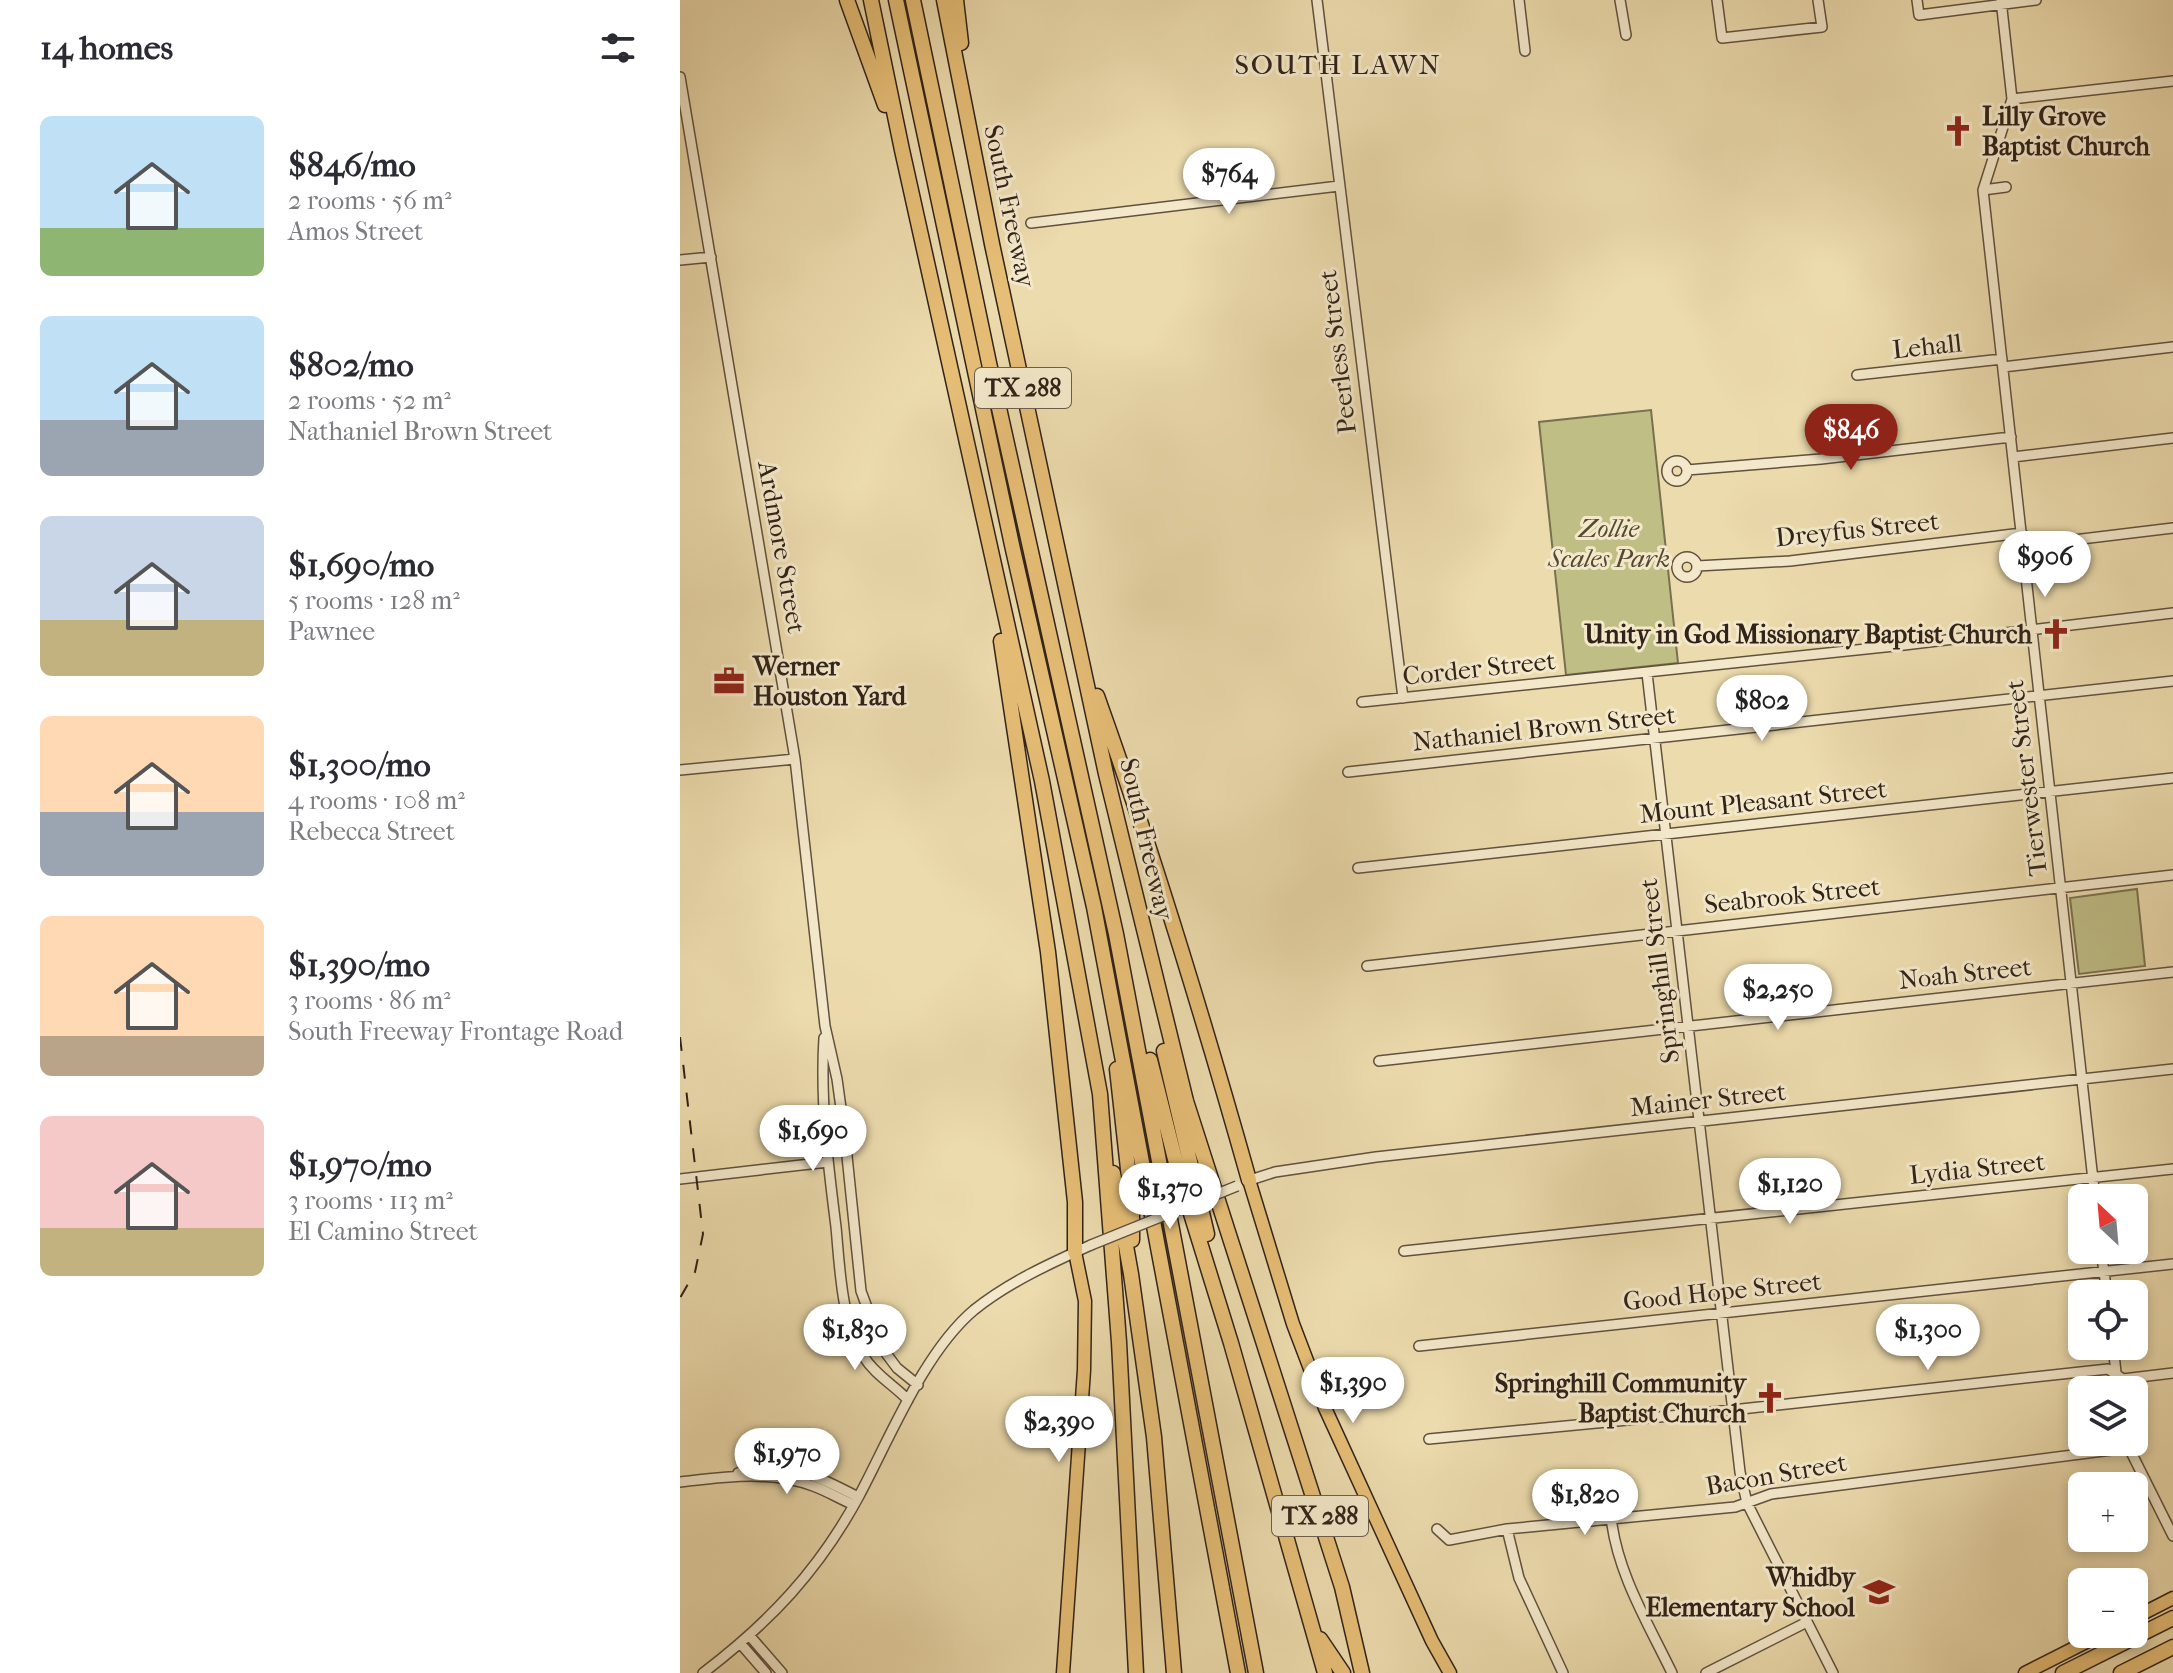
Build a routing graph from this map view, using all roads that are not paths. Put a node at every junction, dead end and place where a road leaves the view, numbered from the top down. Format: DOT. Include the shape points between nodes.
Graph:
graph roads {
  1 [pos="847,0"];
  2 [pos="871,0"];
  3 [pos="896,0"];
  4 [pos="913,0"];
  5 [pos="944,0"];
  6 [pos="956,0"];
  7 [pos="1317,0"];
  8 [pos="1519,0"];
  9 [pos="1620,0"];
  10 [pos="1717,0"];
  11 [pos="1818,0"];
  12 [pos="1917,0"];
  13 [pos="2036,0"];
  14 [pos="2001,2"];
  15 [pos="1626,35"];
  16 [pos="1525,51"];
  17 [pos="680,77"];
  18 [pos="2173,81"];
  19 [pos="2012,99"];
  20 [pos="970,135"];
  21 [pos="902,150"];
  22 [pos="1339,186"];
  23 [pos="2006,187"];
  24 [pos="1983,190"];
  25 [pos="1031,223"];
  26 [pos="711,257"];
  27 [pos="680,260"];
  28 [pos="2173,347"];
  29 [pos="2002,363"];
  30 [pos="1857,375"];
  31 [pos="2011,437"];
  32 [pos="2173,438"];
  33 [pos="2013,457"];
  34 [pos="1687,470"];
  35 [pos="984,526"];
  36 [pos="2173,528"];
  37 [pos="2022,533"];
  38 [pos="2023,546"];
  39 [pos="1697,566"];
  40 [pos="2173,613"];
  41 [pos="2032,628"];
  42 [pos="1078,641"];
  43 [pos="1647,673"];
  44 [pos="2173,681"];
  45 [pos="2038,696"];
  46 [pos="1403,698"];
  47 [pos="1362,702"];
  48 [pos="1654,738"];
  49 [pos="795,759"];
  50 [pos="680,770"];
  51 [pos="1348,772"];
  52 [pos="2173,778"];
  53 [pos="2049,791"];
  54 [pos="1666,834"];
  55 [pos="1358,868"];
  56 [pos="2173,875"];
  57 [pos="2061,888"];
  58 [pos="1094,907"];
  59 [pos="1141,917"];
  60 [pos="1677,930"];
  61 [pos="1367,966"];
  62 [pos="2173,972"];
  63 [pos="2071,983"];
  64 [pos="1134,1023"];
  65 [pos="1688,1025"];
  66 [pos="825,1026"];
  67 [pos="1379,1061"];
  68 [pos="2173,1069"];
  69 [pos="2082,1080"];
  70 [pos="1100,1094"];
  71 [pos="1699,1122"];
  72 [pos="828,1162"];
  73 [pos="2173,1169"];
  74 [pos="2092,1178"];
  75 [pos="680,1179"];
  76 [pos="1243,1183"];
  77 [pos="2093,1184"];
  78 [pos="1710,1218"];
  79 [pos="1404,1251"];
  80 [pos="1075,1252"];
  81 [pos="2103,1264"];
  82 [pos="2173,1264"];
  83 [pos="2104,1272"];
  84 [pos="1131,1274"];
  85 [pos="2105,1280"];
  86 [pos="861,1294"];
  87 [pos="845,1296"];
  88 [pos="1721,1313"];
  89 [pos="1231,1343"];
  90 [pos="1419,1346"];
  91 [pos="2115,1360"];
  92 [pos="2173,1373"];
  93 [pos="2117,1374"];
  94 [pos="918,1385"];
  95 [pos="908,1400"];
  96 [pos="1732,1410"];
  97 [pos="1429,1439"];
  98 [pos="2068,1453"];
  99 [pos="2132,1456"];
  100 [pos="680,1482"];
  101 [pos="856,1501"];
  102 [pos="1747,1503"];
  103 [pos="1611,1517"];
  104 [pos="1437,1529"];
  105 [pos="1507,1529"];
  106 [pos="2173,1536"];
  107 [pos="2173,1598"];
  108 [pos="2148,1611"];
  109 [pos="2173,1618"];
  110 [pos="1807,1622"];
  111 [pos="749,1635"];
  112 [pos="740,1643"];
  113 [pos="2173,1647"];
  114 [pos="2074,1648"];
  115 [pos="1332,1670"];
  116 [pos="703,1673"];
  117 [pos="766,1673"];
  118 [pos="782,1673"];
  119 [pos="1063,1673"];
  120 [pos="1136,1673"];
  121 [pos="1172,1673"];
  122 [pos="1238,1673"];
  123 [pos="1256,1673"];
  124 [pos="1362,1673"];
  125 [pos="1450,1673"];
  126 [pos="1563,1673"];
  127 [pos="1672,1673"];
  128 [pos="1706,1673"];
  129 [pos="1833,1673"];
  130 [pos="2025,1673"];
  131 [pos="2063,1673"];
  132 [pos="2121,1673"];
  1 -- 21 [label="highway"];
  2 -- 21 [label="highway, TX 288"];
  3 -- 58 [label="highway"];
  4 -- 64 [label="highway"];
  5 -- 20 [label="highway, South Freeway / TX 288"];
  6 -- 20 [label="highway"];
  7 -- 22 [label="street, Peerless Street"];
  8 -- 16 [label="street"];
  9 -- 15 [label="street"];
  10 -- 11 [label="street" via="1722,38 1822,27"];
  12 -- 14 [label="street" via="1919,15"];
  13 -- 14 [label="street"];
  14 -- 19 [label="street"];
  17 -- 26 [label="street, Ardmore Street"];
  18 -- 19 [label="street"];
  19 -- 24 [label="street, Tierwester Street"];
  20 -- 42 [label="highway, South Freeway / TX 288"];
  21 -- 35 [label="highway, TX 288"];
  22 -- 25 [label="street"];
  22 -- 46 [label="street, Peerless Street"];
  23 -- 24 [label="street"];
  24 -- 29 [label="street, Tierwester Street"];
  26 -- 27 [label="street"];
  26 -- 49 [label="street, Ardmore Street"];
  28 -- 29 [label="street, Lehall"];
  29 -- 30 [label="street, Lehall"];
  29 -- 31 [label="street, Tierwester Street"];
  31 -- 33 [label="street, Tierwester Street"];
  31 -- 34 [label="street"];
  32 -- 33 [label="street"];
  33 -- 37 [label="street, Tierwester Street"];
  35 -- 70 [label="highway, TX 288" via="1042,781"];
  35 -- 80 [label="highway" via="1046,938 1075,1202"];
  36 -- 38 [label="street"];
  37 -- 38 [label="street, Tierwester Street"];
  37 -- 39 [label="street, Dreyfus Street" via="1790,561"];
  38 -- 41 [label="street, Tierwester Street"];
  40 -- 41 [label="street, Corder Street"];
  41 -- 43 [label="street, Corder Street"];
  41 -- 45 [label="street, Tierwester Street"];
  42 -- 59 [label="highway, South Freeway / TX 288"];
  42 -- 76 [label="highway" via="1222,1083"];
  43 -- 46 [label="street, Corder Street"];
  43 -- 48 [label="street, Springhill Street"];
  44 -- 45 [label="street, Nathaniel Brown Street"];
  45 -- 48 [label="street, Nathaniel Brown Street"];
  45 -- 53 [label="street, Tierwester Street"];
  46 -- 47 [label="street, Corder Street"];
  48 -- 51 [label="street, Nathaniel Brown Street"];
  48 -- 54 [label="street, Springhill Street"];
  49 -- 50 [label="street"];
  49 -- 66 [label="street, Ardmore Street"];
  52 -- 53 [label="street, Mount Pleasant Street"];
  53 -- 54 [label="street, Mount Pleasant Street"];
  53 -- 57 [label="street, Tierwester Street"];
  54 -- 55 [label="street, Mount Pleasant Street"];
  54 -- 60 [label="street, Springhill Street"];
  56 -- 57 [label="street, Seabrook Street"];
  57 -- 60 [label="street, Seabrook Street"];
  57 -- 63 [label="street, Tierwester Street"];
  58 -- 84 [label="highway" via="1092,934 1113,1041 1129,1174"];
  58 -- 122 [label="highway"];
  59 -- 89 [label="highway" via="1156,1014"];
  59 -- 124 [label="highway, South Freeway / TX 288" via="1186,1101 1342,1587"];
  60 -- 61 [label="street, Seabrook Street"];
  60 -- 65 [label="street, Springhill Street"];
  62 -- 63 [label="street, Noah Street"];
  63 -- 65 [label="street, Noah Street"];
  63 -- 69 [label="street, Tierwester Street"];
  64 -- 89 [label="highway" via="1149,1057"];
  64 -- 123 [label="highway"];
  65 -- 67 [label="street, Noah Street"];
  65 -- 71 [label="street, Springhill Street"];
  66 -- 72 [label="street, Ardmore Street" via="822,1078"];
  66 -- 86 [label="street, Ardmore Street" via="845,1137"];
  68 -- 69 [label="street, Mainer Street"];
  69 -- 71 [label="street, Mainer Street"];
  69 -- 74 [label="street, Tierwester Street"];
  70 -- 84 [label="highway"];
  70 -- 120 [label="highway, TX 288"];
  71 -- 76 [label="street, Mainer Street" via="1320,1164"];
  71 -- 78 [label="street, Springhill Street"];
  72 -- 75 [label="street"];
  72 -- 87 [label="street, Ardmore Street"];
  73 -- 74 [label="street, Lydia Street"];
  74 -- 77 [label="street, Tierwester Street"];
  74 -- 78 [label="street, Lydia Street"];
  76 -- 80 [label="street, Mainer Street, bridge"];
  76 -- 125 [label="main road" via="1325,1408"];
  78 -- 79 [label="street, Lydia Street"];
  78 -- 88 [label="street, Springhill Street"];
  80 -- 94 [label="street, Mainer Street" via="974,1311 942,1345"];
  80 -- 119 [label="main road" via="1085,1301 1084,1370"];
  81 -- 83 [label="street"];
  82 -- 83 [label="street, Good Hope Street"];
  83 -- 85 [label="street"];
  83 -- 88 [label="street, Good Hope Street"];
  84 -- 121 [label="highway" via="1154,1437"];
  86 -- 87 [label="street"];
  86 -- 94 [label="street, Ardmore Street" via="882,1348"];
  87 -- 95 [label="street, Ardmore Street" via="852,1333 865,1359"];
  88 -- 90 [label="street, Good Hope Street"];
  88 -- 96 [label="street, Springhill Street"];
  89 -- 115 [label="highway" via="1313,1629"];
  91 -- 93 [label="street"];
  92 -- 93 [label="street" via="2123,1379"];
  93 -- 96 [label="street" via="2108,1369"];
  94 -- 95 [label="street, Mainer Street"];
  95 -- 101 [label="street, Mainer Street"];
  96 -- 97 [label="street"];
  96 -- 102 [label="street, Springhill Street"];
  98 -- 102 [label="street, Bacon Street" via="1771,1494"];
  99 -- 106 [label="street"];
  100 -- 101 [label="street" via="760,1467 805,1471"];
  101 -- 111 [label="street, Mainer Street" via="802,1584"];
  102 -- 103 [label="street, Bacon Street"];
  102 -- 110 [label="street, Springhill Street"];
  103 -- 105 [label="street, Bacon Street"];
  103 -- 127 [label="street" via="1622,1568"];
  104 -- 105 [label="street, Bacon Street" via="1449,1540"];
  105 -- 126 [label="street" via="1519,1578"];
  107 -- 108 [label="main road"];
  109 -- 131 [label="highway"];
  110 -- 128 [label="street"];
  110 -- 129 [label="street, Springhill Street"];
  111 -- 112 [label="street, Mainer Street"];
  111 -- 118 [label="street"];
  112 -- 116 [label="street, Mainer Street"];
  112 -- 117 [label="street"];
  113 -- 132 [label="highway"];
  114 -- 130 [label="main road"];
}
